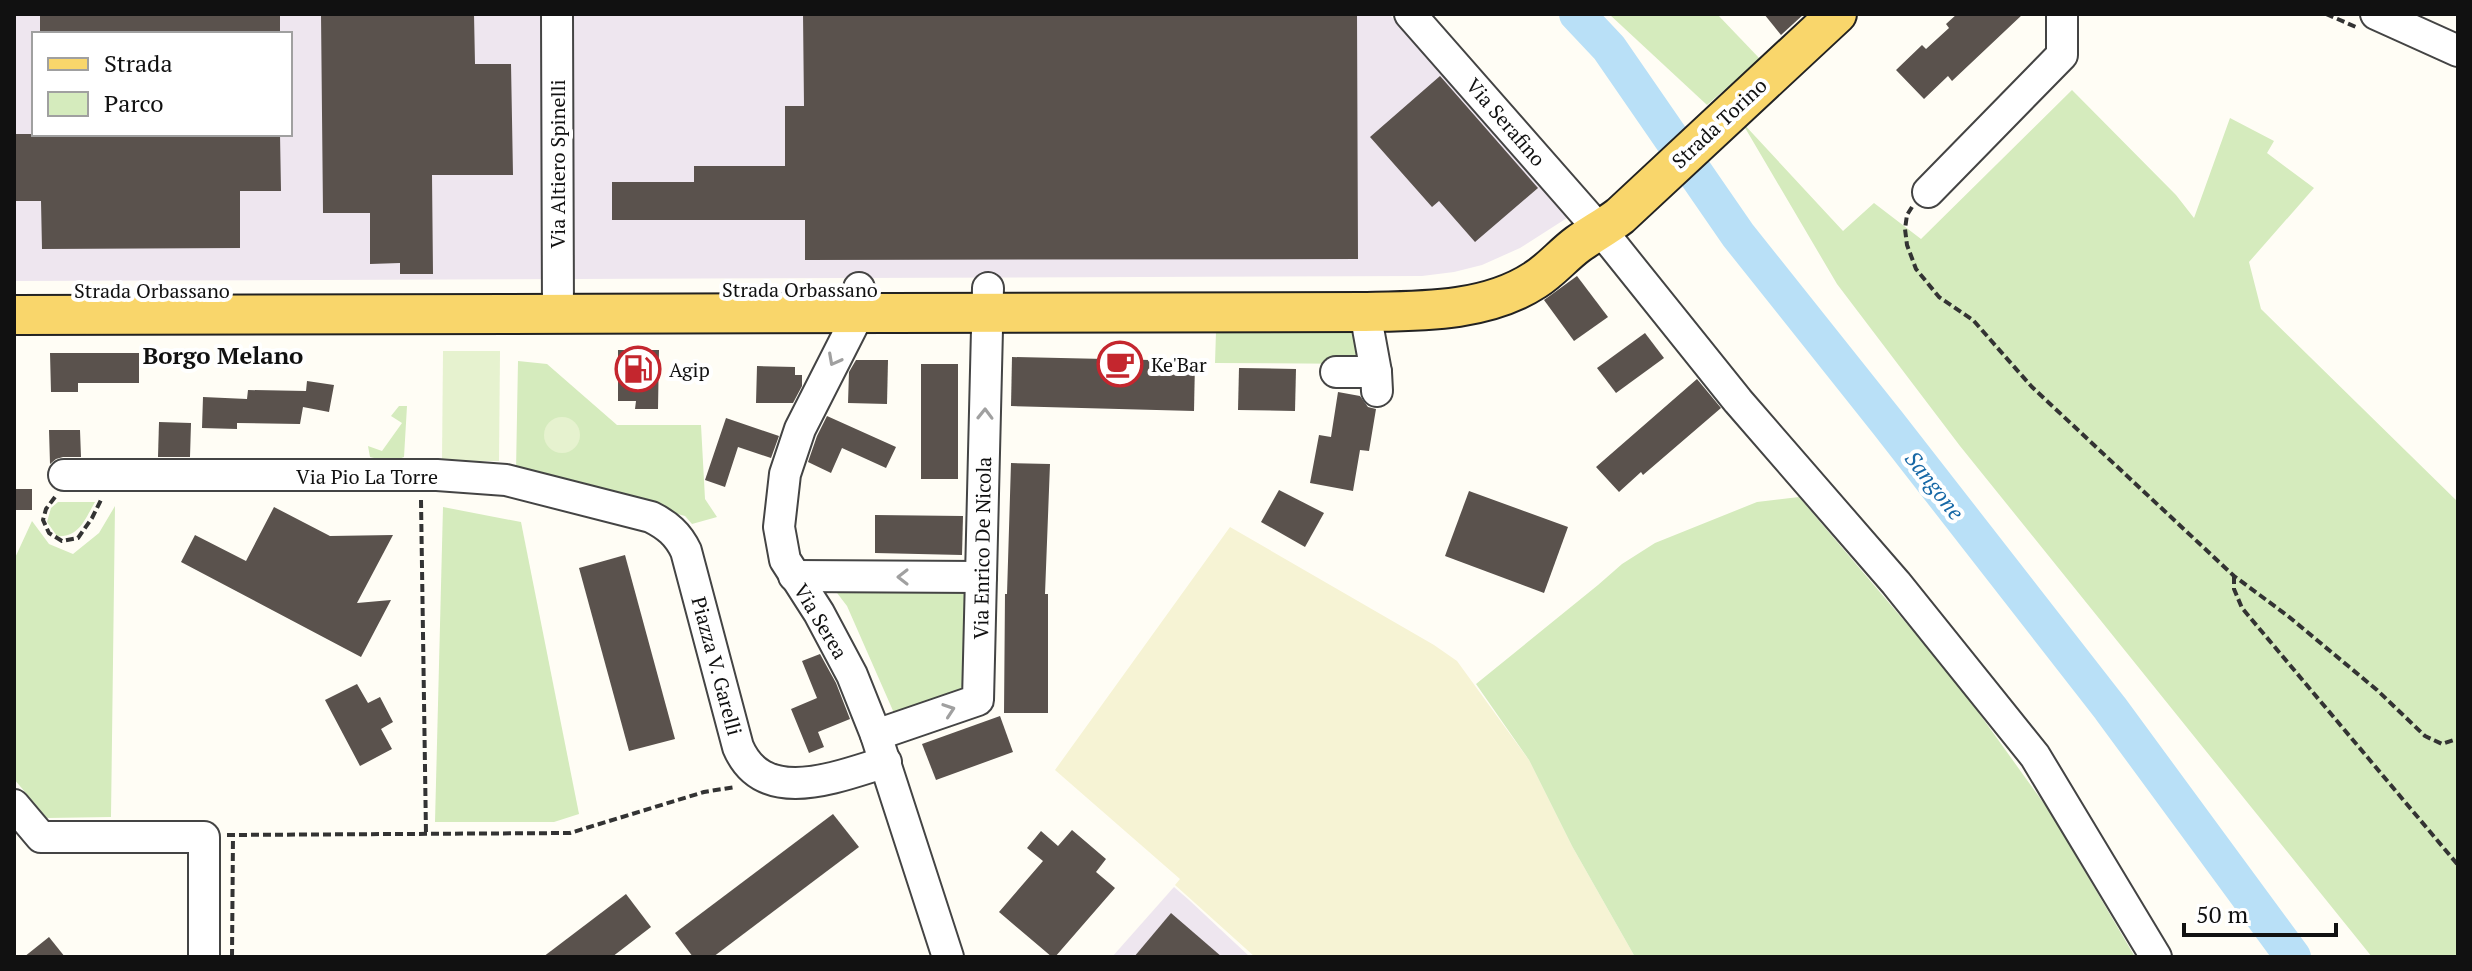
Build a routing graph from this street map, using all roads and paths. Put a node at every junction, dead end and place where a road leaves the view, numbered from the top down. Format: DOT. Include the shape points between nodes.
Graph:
graph roads {
  1 [pos="557,14"];
  2 [pos="1410,14"];
  3 [pos="1837,14"];
  4 [pos="2062,14"];
  5 [pos="2376,14"];
  6 [pos="2458,51"];
  7 [pos="1928,192"];
  8 [pos="1602,228"];
  9 [pos="14,290"];
  10 [pos="988,300"];
  11 [pos="859,301"];
  12 [pos="558,302"];
  13 [pos="1365,312"];
  14 [pos="14,315"];
  15 [pos="1336,372"];
  16 [pos="60,486"];
  17 [pos="417,492"];
  18 [pos="94,496"];
  19 [pos="103,496"];
  20 [pos="111,496"];
  21 [pos="664,524"];
  22 [pos="794,576"];
  23 [pos="2234,576"];
  24 [pos="981,577"];
  25 [pos="2454,740"];
  26 [pos="881,749"];
  27 [pos="740,788"];
  28 [pos="14,805"];
  29 [pos="426,834"];
  30 [pos="218,836"];
  31 [pos="2457,864"];
  32 [pos="204,957"];
  33 [pos="232,957"];
  34 [pos="948,957"];
  35 [pos="2156,957"];
  1 -- 12 [label="street, Via Altiero Spinelli"];
  2 -- 8 [label="street, Via Serafino"];
  3 -- 8 [label="main road, Strada Torino"];
  4 -- 7 [label="street" via="2062,55"];
  5 -- 6 [label="street"];
  7 -- 23 [label="path" via="1907,215 1907,245 1916,269 1939,297 1973,320 2032,387"];
  8 -- 10 [label="main road, Strada Orbassano" via="1486,276 1425,288"];
  8 -- 13 [label="main road, Strada Orbassano" via="1511,292 1438,309"];
  8 -- 35 [label="street, Via Serafino" via="1738,401 1896,583 2035,756"];
  9 -- 12 [label="main road, Strada Orbassano"];
  10 -- 11 [label="main road, Strada Orbassano"];
  10 -- 13 [label="main road, Strada Orbassano"];
  24 -- 10 [label="street, Via Enrico De Nicola, one-way"];
  11 -- 12 [label="main road, Strada Orbassano"];
  11 -- 22 [label="street, Via Serea, one-way" via="785,474 779,527"];
  12 -- 14 [label="main road, Strada Orbassano"];
  13 -- 15 [label="street" via="1377,382"];
  16 -- 17 [label="street, Via Pio La Torre"];
  16 -- 19 [label="path" via="43,520 49,533 62,541 78,538"];
  17 -- 21 [label="street, Via Pio La Torre" via="506,480"];
  17 -- 29 [label="path"];
  18 -- 19 [label="path"];
  19 -- 20 [label="path"];
  21 -- 26 [label="street, Piazza V. Garelli" via="686,551 742,758 753,771 792,783 815,783"];
  24 -- 22 [label="street, one-way"];
  22 -- 26 [label="street, Via Serea" via="852,675"];
  23 -- 25 [label="path" via="2377,690 2425,736 2442,744"];
  23 -- 31 [label="path" via="2242,608"];
  26 -- 24 [label="street, Via Enrico De Nicola, one-way" via="978,700"];
  26 -- 34 [label="street, Via Serea"];
  27 -- 29 [label="path" via="696,794 570,833"];
  28 -- 30 [label="street" via="41,837"];
  29 -- 30 [label="path"];
  30 -- 32 [label="street"];
  30 -- 33 [label="path"];
}
